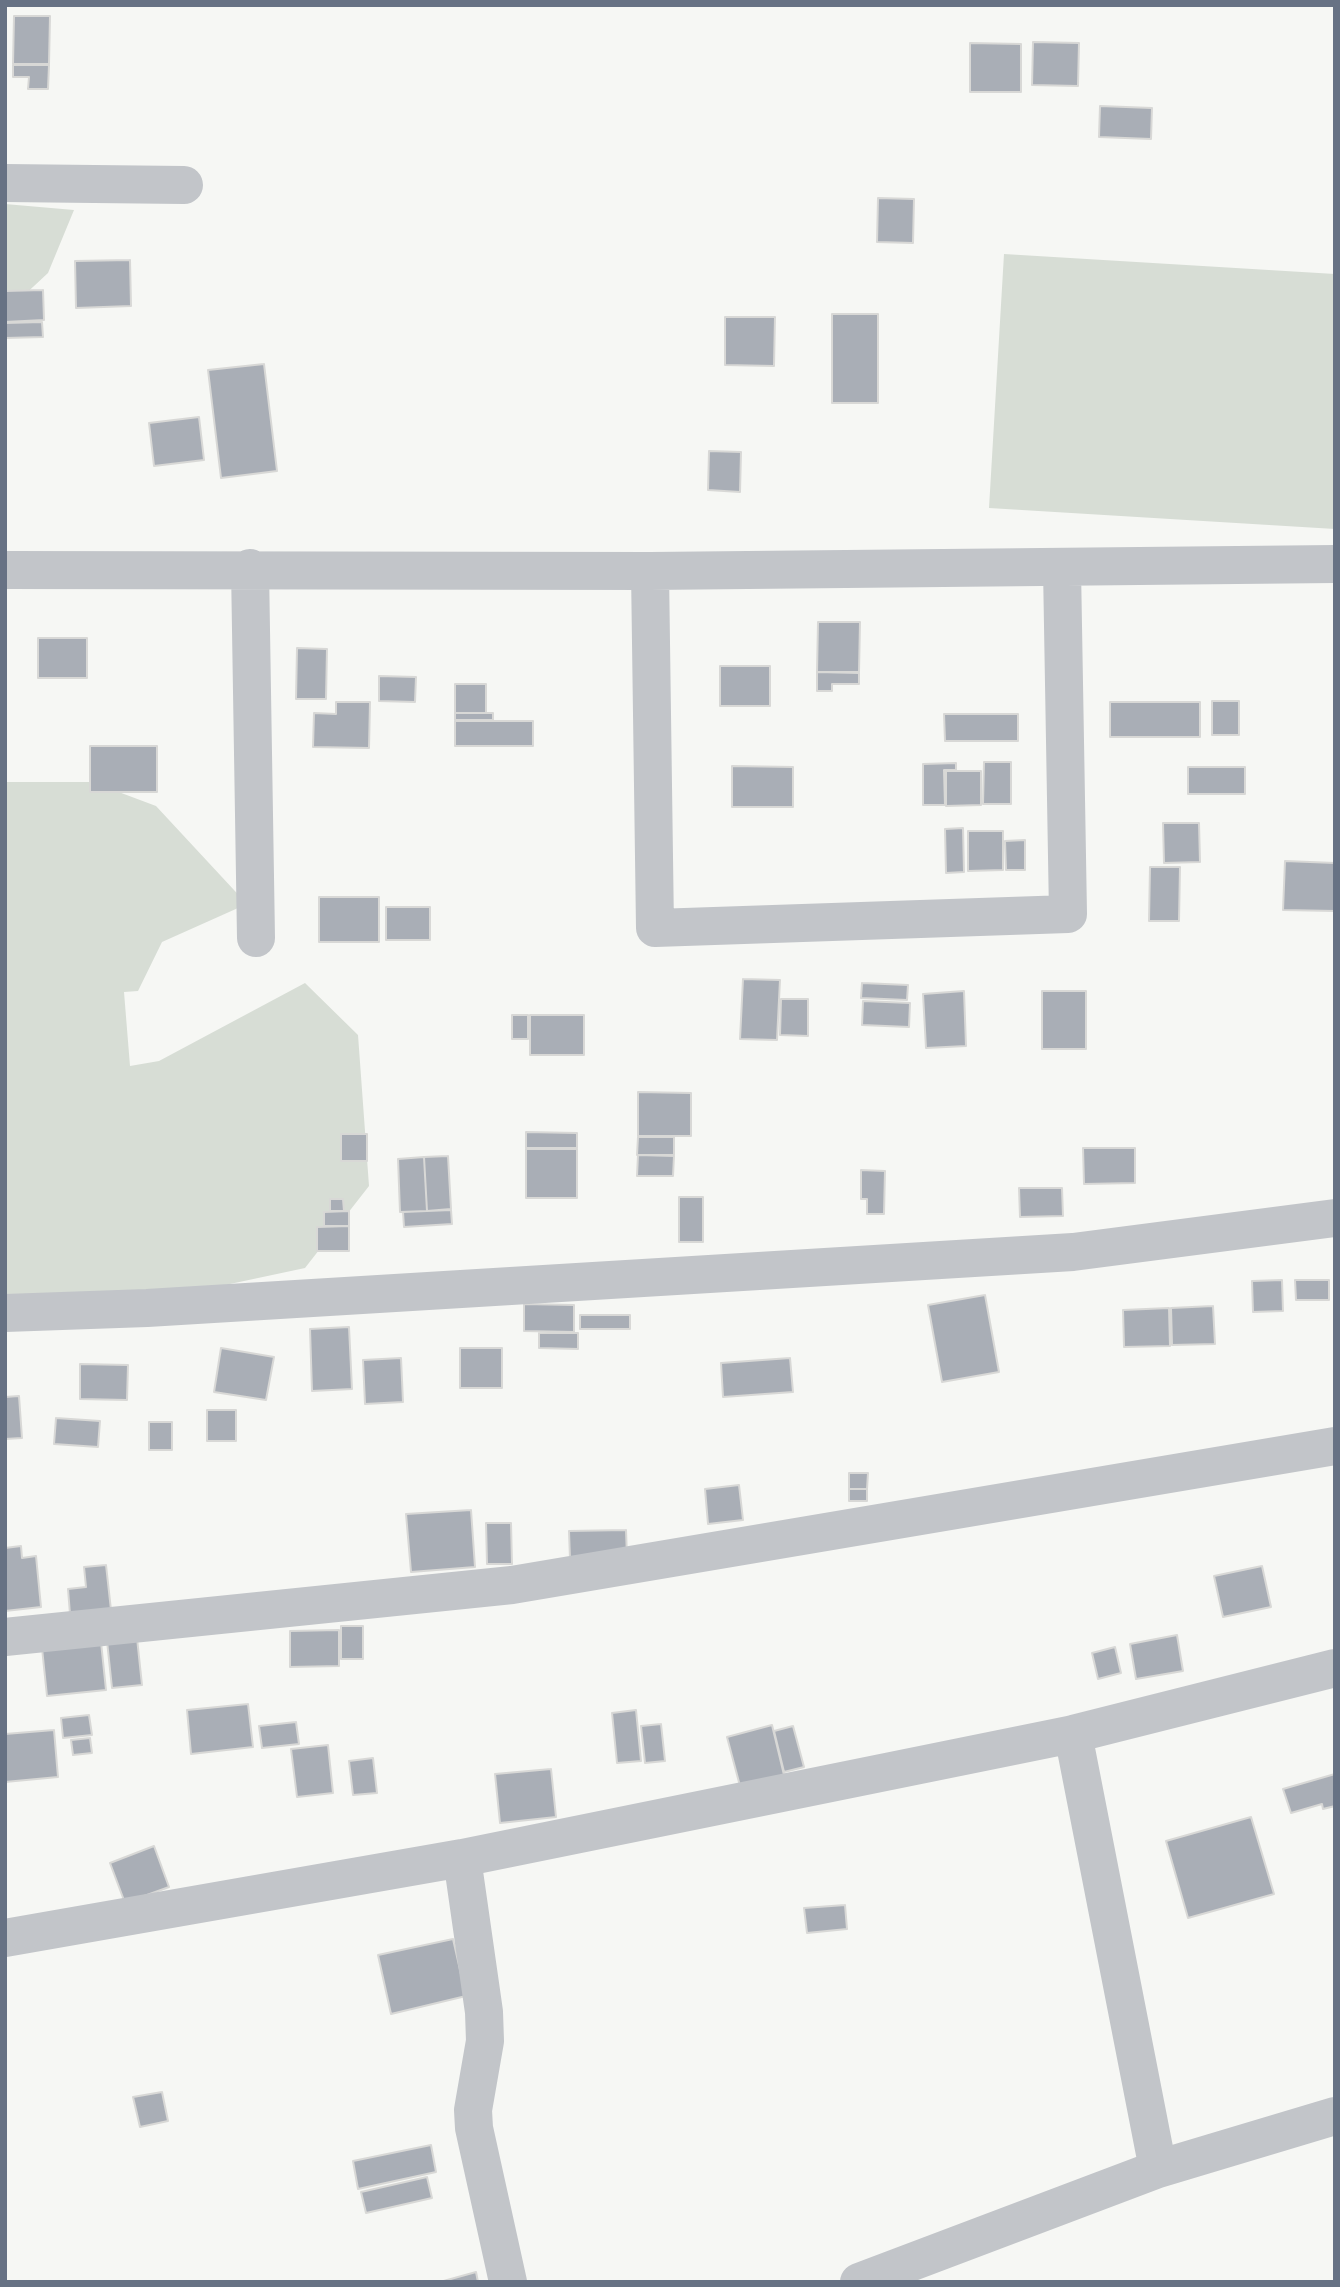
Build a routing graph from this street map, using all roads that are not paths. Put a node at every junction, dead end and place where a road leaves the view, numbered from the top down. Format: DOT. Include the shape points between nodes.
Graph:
graph roads {
  1 [pos="5,183"];
  2 [pos="184,185"];
  3 [pos="1335,565"];
  4 [pos="250,568"];
  5 [pos="1062,568"];
  6 [pos="5,569"];
  7 [pos="650,571"];
  8 [pos="256,938"];
  9 [pos="1335,1218"];
  10 [pos="5,1313"];
  11 [pos="1335,1446"];
  12 [pos="5,1637"];
  13 [pos="1335,1668"];
  14 [pos="1073,1734"];
  15 [pos="462,1858"];
  16 [pos="5,1938"];
  17 [pos="1335,2116"];
  18 [pos="1158,2169"];
  19 [pos="508,2282"];
  20 [pos="859,2282"];
  1 -- 2 [label="street"];
  3 -- 5 [label="street"];
  4 -- 6 [label="street"];
  4 -- 7 [label="street"];
  4 -- 8 [label="street"];
  5 -- 7 [label="street"];
  5 -- 7 [label="street" via="1068,914 655,928"];
  9 -- 10 [label="street" via="1073,1252"];
  11 -- 12 [label="street" via="512,1585"];
  13 -- 14 [label="street"];
  14 -- 15 [label="street"];
  14 -- 18 [label="street"];
  15 -- 16 [label="street"];
  15 -- 19 [label="street" via="484,2012 474,2128"];
  17 -- 18 [label="street"];
  18 -- 20 [label="street"];
}
